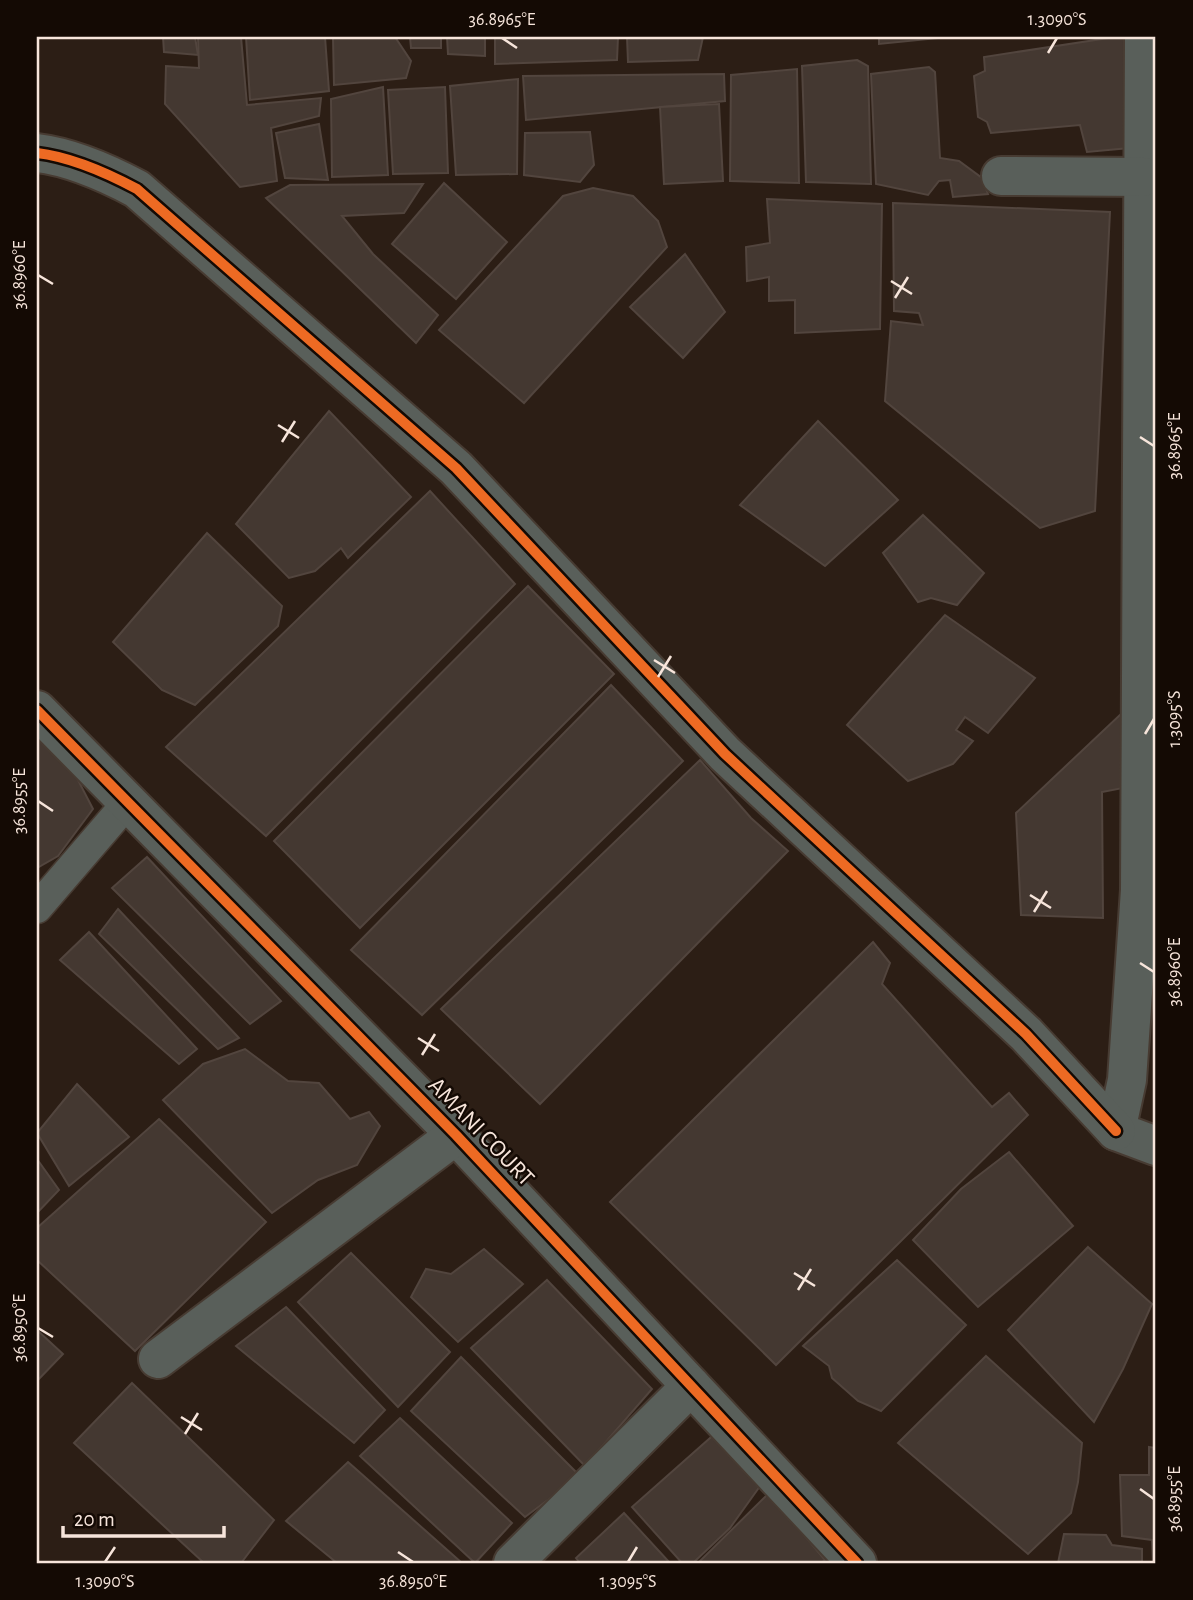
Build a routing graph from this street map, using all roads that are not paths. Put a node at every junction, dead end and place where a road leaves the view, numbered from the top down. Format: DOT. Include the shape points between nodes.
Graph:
graph roads {
  1 [pos="1144,37"];
  2 [pos="37,153"];
  3 [pos="1001,177"];
  4 [pos="1144,177"];
  5 [pos="1149,618"];
  6 [pos="37,710"];
  7 [pos="128,802"];
  8 [pos="37,908"];
  9 [pos="1116,1131"];
  10 [pos="456,1135"];
  11 [pos="1156,1146"];
  12 [pos="158,1359"];
  13 [pos="691,1386"];
  14 [pos="513,1563"];
  15 [pos="857,1563"];
  1 -- 4 [label="street"];
  2 -- 9 [label="street" via="84,165 137,189 456,468 725,754 1026,1034"];
  3 -- 4 [label="street"];
  4 -- 5 [label="street"];
  5 -- 9 [label="street" via="1140,890 1127,1080"];
  6 -- 7 [label="street, AMANI COURT"];
  7 -- 8 [label="lane"];
  7 -- 10 [label="street, AMANI COURT"];
  9 -- 11 [label="street"];
  10 -- 12 [label="street"];
  10 -- 13 [label="street, AMANI COURT"];
  13 -- 14 [label="street"];
  13 -- 15 [label="street, AMANI COURT"];
}
